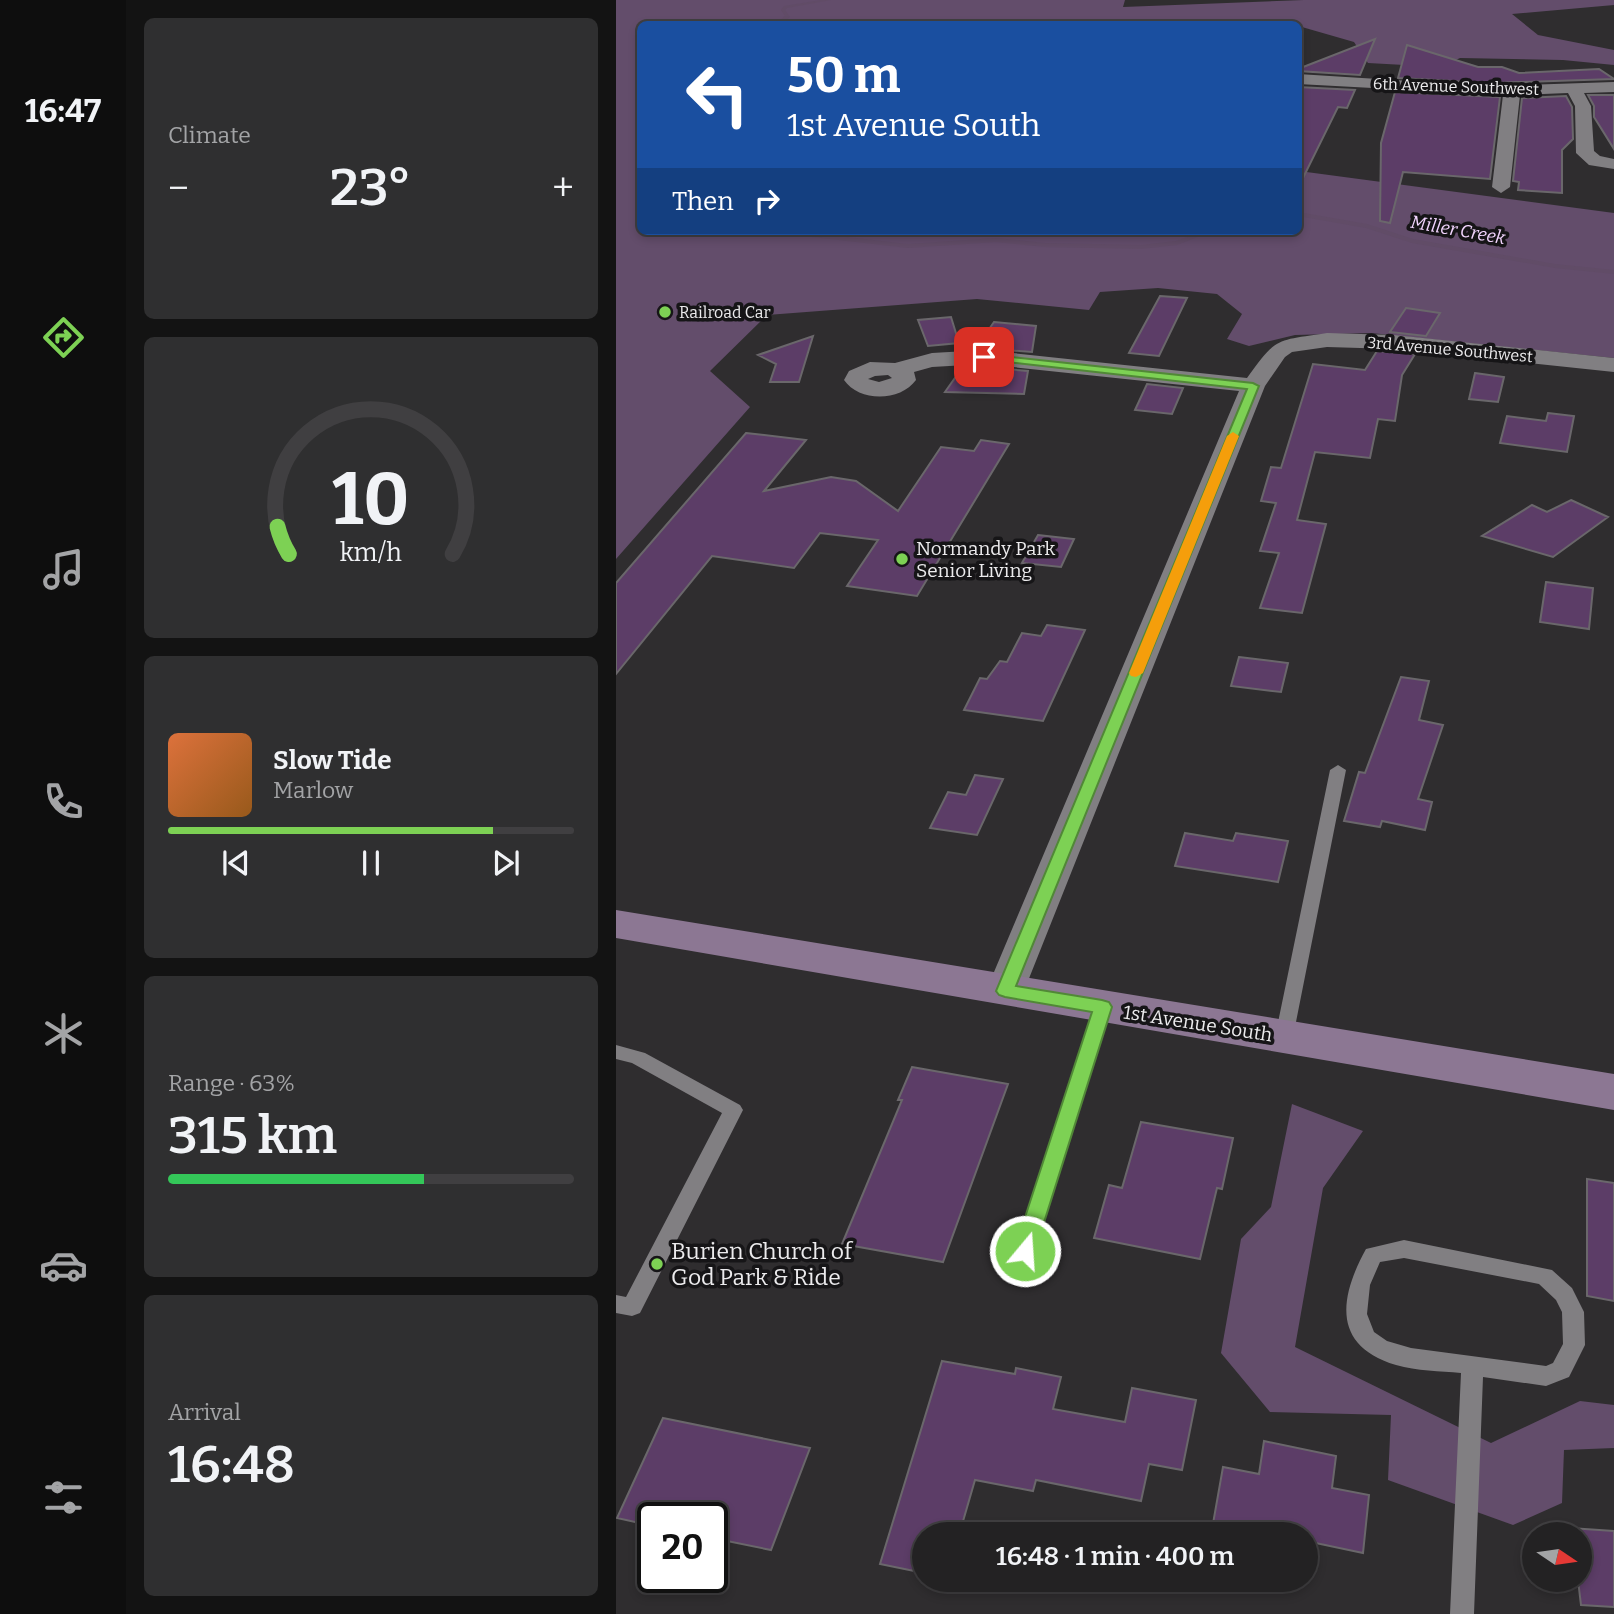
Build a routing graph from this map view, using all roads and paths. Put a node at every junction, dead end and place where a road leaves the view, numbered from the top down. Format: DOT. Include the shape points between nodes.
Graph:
graph roads {
  1 [pos="1302,79"];
  2 [pos="1614,87"];
  3 [pos="1574,89"];
  4 [pos="1512,92"];
  5 [pos="1614,164"];
  6 [pos="1500,187"];
  7 [pos="1614,365"];
  8 [pos="897,369"];
  9 [pos="1253,386"];
  10 [pos="1338,770"];
  11 [pos="616,924"];
  12 [pos="1005,991"];
  13 [pos="1102,1007"];
  14 [pos="1283,1037"];
  15 [pos="616,1052"];
  16 [pos="1614,1092"];
  17 [pos="1025,1251"];
  18 [pos="616,1304"];
  19 [pos="1472,1366"];
  20 [pos="1462,1614"];
  1 -- 4 [label="street, 6th Avenue Southwest"];
  2 -- 3 [label="street, 6th Avenue Southwest"];
  3 -- 4 [label="street, 6th Avenue Southwest"];
  3 -- 5 [label="street" via="1583,106 1585,153 1595,161"];
  4 -- 6 [label="street"];
  7 -- 9 [label="street, 3rd Avenue Southwest" via="1394,342 1327,340 1286,346"];
  8 -- 9 [label="street" via="932,360 984,357"];
  9 -- 12 [label="street"];
  10 -- 14 [label="lane"];
  11 -- 12 [label="main road, 1st Avenue South"];
  12 -- 13 [label="main road, 1st Avenue South"];
  13 -- 14 [label="main road, 1st Avenue South"];
  13 -- 17 [label="lane"];
  14 -- 16 [label="main road, 1st Avenue South"];
  15 -- 18 [label="lane" via="638,1058 733,1110 632,1307"];
  19 -- 19 [label="lane" via="1546,1376 1561,1370 1574,1345 1573,1312 1564,1294 1545,1276 1404,1249 1373,1255 1353,1307 1370,1340 1395,1354"];
  19 -- 20 [label="lane"];
}
